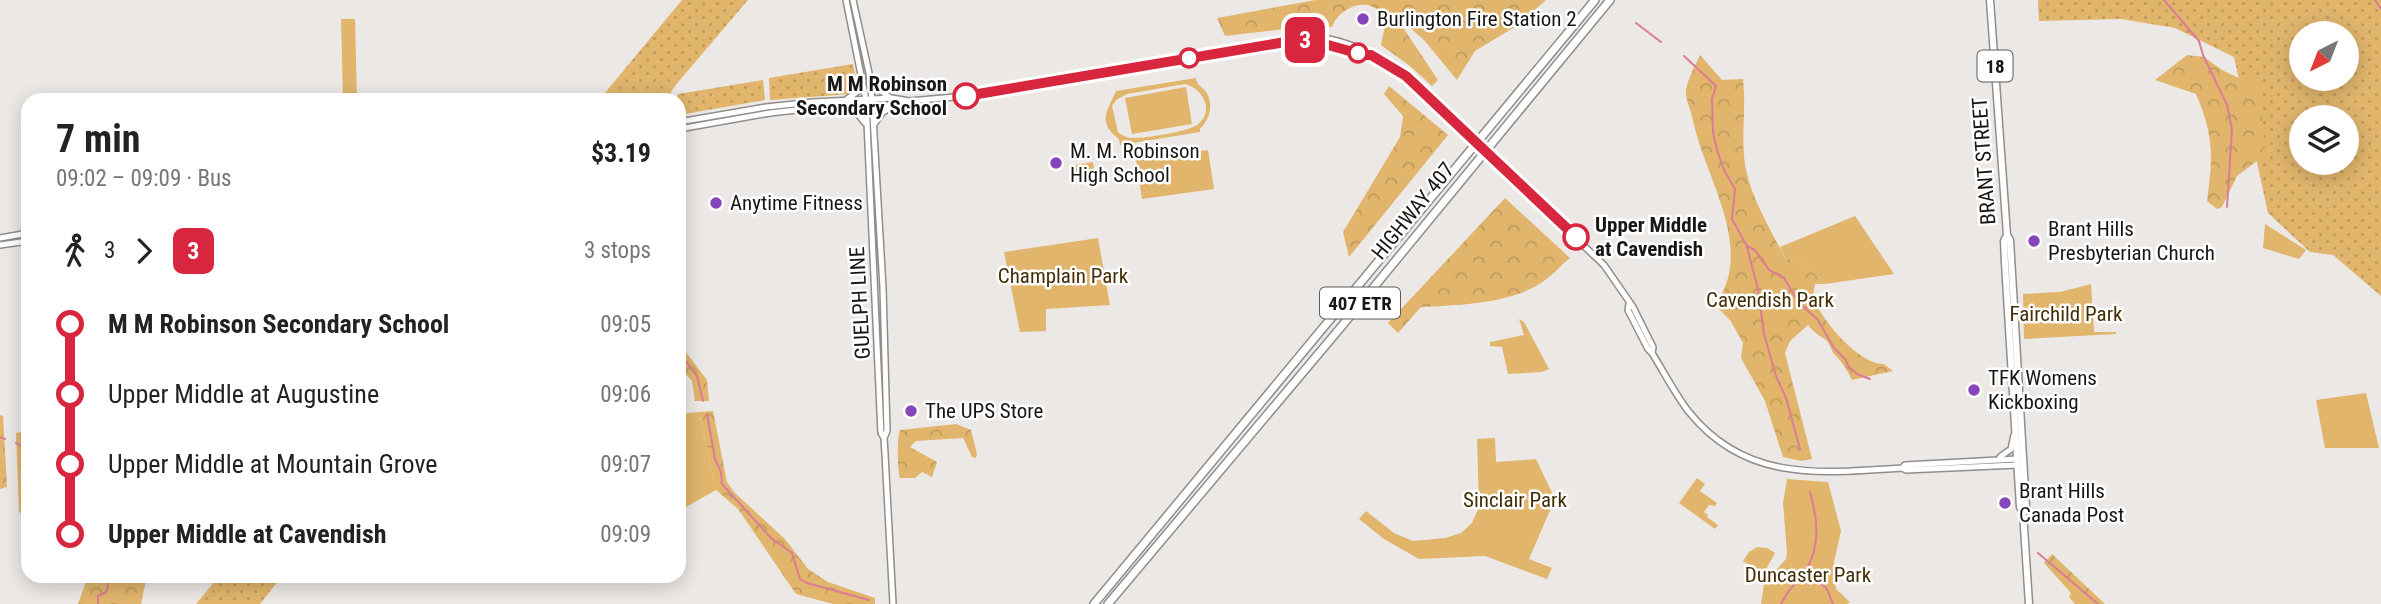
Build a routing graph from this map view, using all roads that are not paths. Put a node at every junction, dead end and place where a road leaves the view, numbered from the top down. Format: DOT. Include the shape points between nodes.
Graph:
graph roads {
  1 [pos="1595,0"];
  2 [pos="1609,0"];
  3 [pos="1990,0"];
  4 [pos="851,1"];
  5 [pos="863,81"];
  6 [pos="871,82"];
  7 [pos="869,102"];
  8 [pos="893,102"];
  9 [pos="843,104"];
  10 [pos="686,121"];
  11 [pos="870,126"];
  12 [pos="686,128"];
  13 [pos="21,234"];
  14 [pos="2007,235"];
  15 [pos="0,238"];
  16 [pos="21,242"];
  17 [pos="0,246"];
  18 [pos="874,268"];
  19 [pos="881,268"];
  20 [pos="2015,431"];
  21 [pos="884,438"];
  22 [pos="1993,460"];
  23 [pos="2017,462"];
  24 [pos="1902,468"];
  25 [pos="2023,512"];
  26 [pos="892,604"];
  27 [pos="1094,604"];
  28 [pos="1108,604"];
  29 [pos="2029,604"];
  1 -- 27 [label="highway, HIGHWAY 407 / 407 ETR"];
  2 -- 28 [label="highway, HIGHWAY 407 / 407 ETR"];
  3 -- 14 [label="main road, BRANT STREET / 18"];
  4 -- 5 [label="main road, GUELPH LINE"];
  4 -- 6 [label="main road, GUELPH LINE"];
  5 -- 7 [label="main road, GUELPH LINE"];
  5 -- 9 [label="main road"];
  6 -- 7 [label="main road, GUELPH LINE"];
  6 -- 8 [label="main road"];
  7 -- 8 [label="main road"];
  7 -- 9 [label="main road"];
  7 -- 11 [label="main road, GUELPH LINE"];
  8 -- 11 [label="main road"];
  8 -- 24 [label="main road, bridge" via="1005,90 1317,37 1342,41 1366,50 1406,76 1604,265 1679,397 1716,438 1767,465 1801,472"];
  9 -- 10 [label="main road" via="784,104"];
  9 -- 11 [label="main road"];
  9 -- 12 [label="main road"];
  11 -- 18 [label="main road, GUELPH LINE"];
  11 -- 19 [label="main road, GUELPH LINE"];
  13 -- 15 [label="main road"];
  14 -- 20 [label="main road, BRANT STREET / 18"];
  14 -- 25 [label="main road, BRANT STREET / 18" via="2022,419"];
  16 -- 17 [label="main road"];
  18 -- 19 [label="main road"];
  18 -- 21 [label="main road, GUELPH LINE"];
  19 -- 21 [label="main road, GUELPH LINE"];
  20 -- 22 [label="main road" via="2011,449"];
  20 -- 23 [label="main road, BRANT STREET / 18"];
  21 -- 26 [label="main road, GUELPH LINE"];
  22 -- 23 [label="main road"];
  22 -- 24 [label="main road"];
  23 -- 24 [label="main road"];
  23 -- 25 [label="main road, BRANT STREET / 18"];
  25 -- 29 [label="main road, BRANT STREET / 18"];
}
